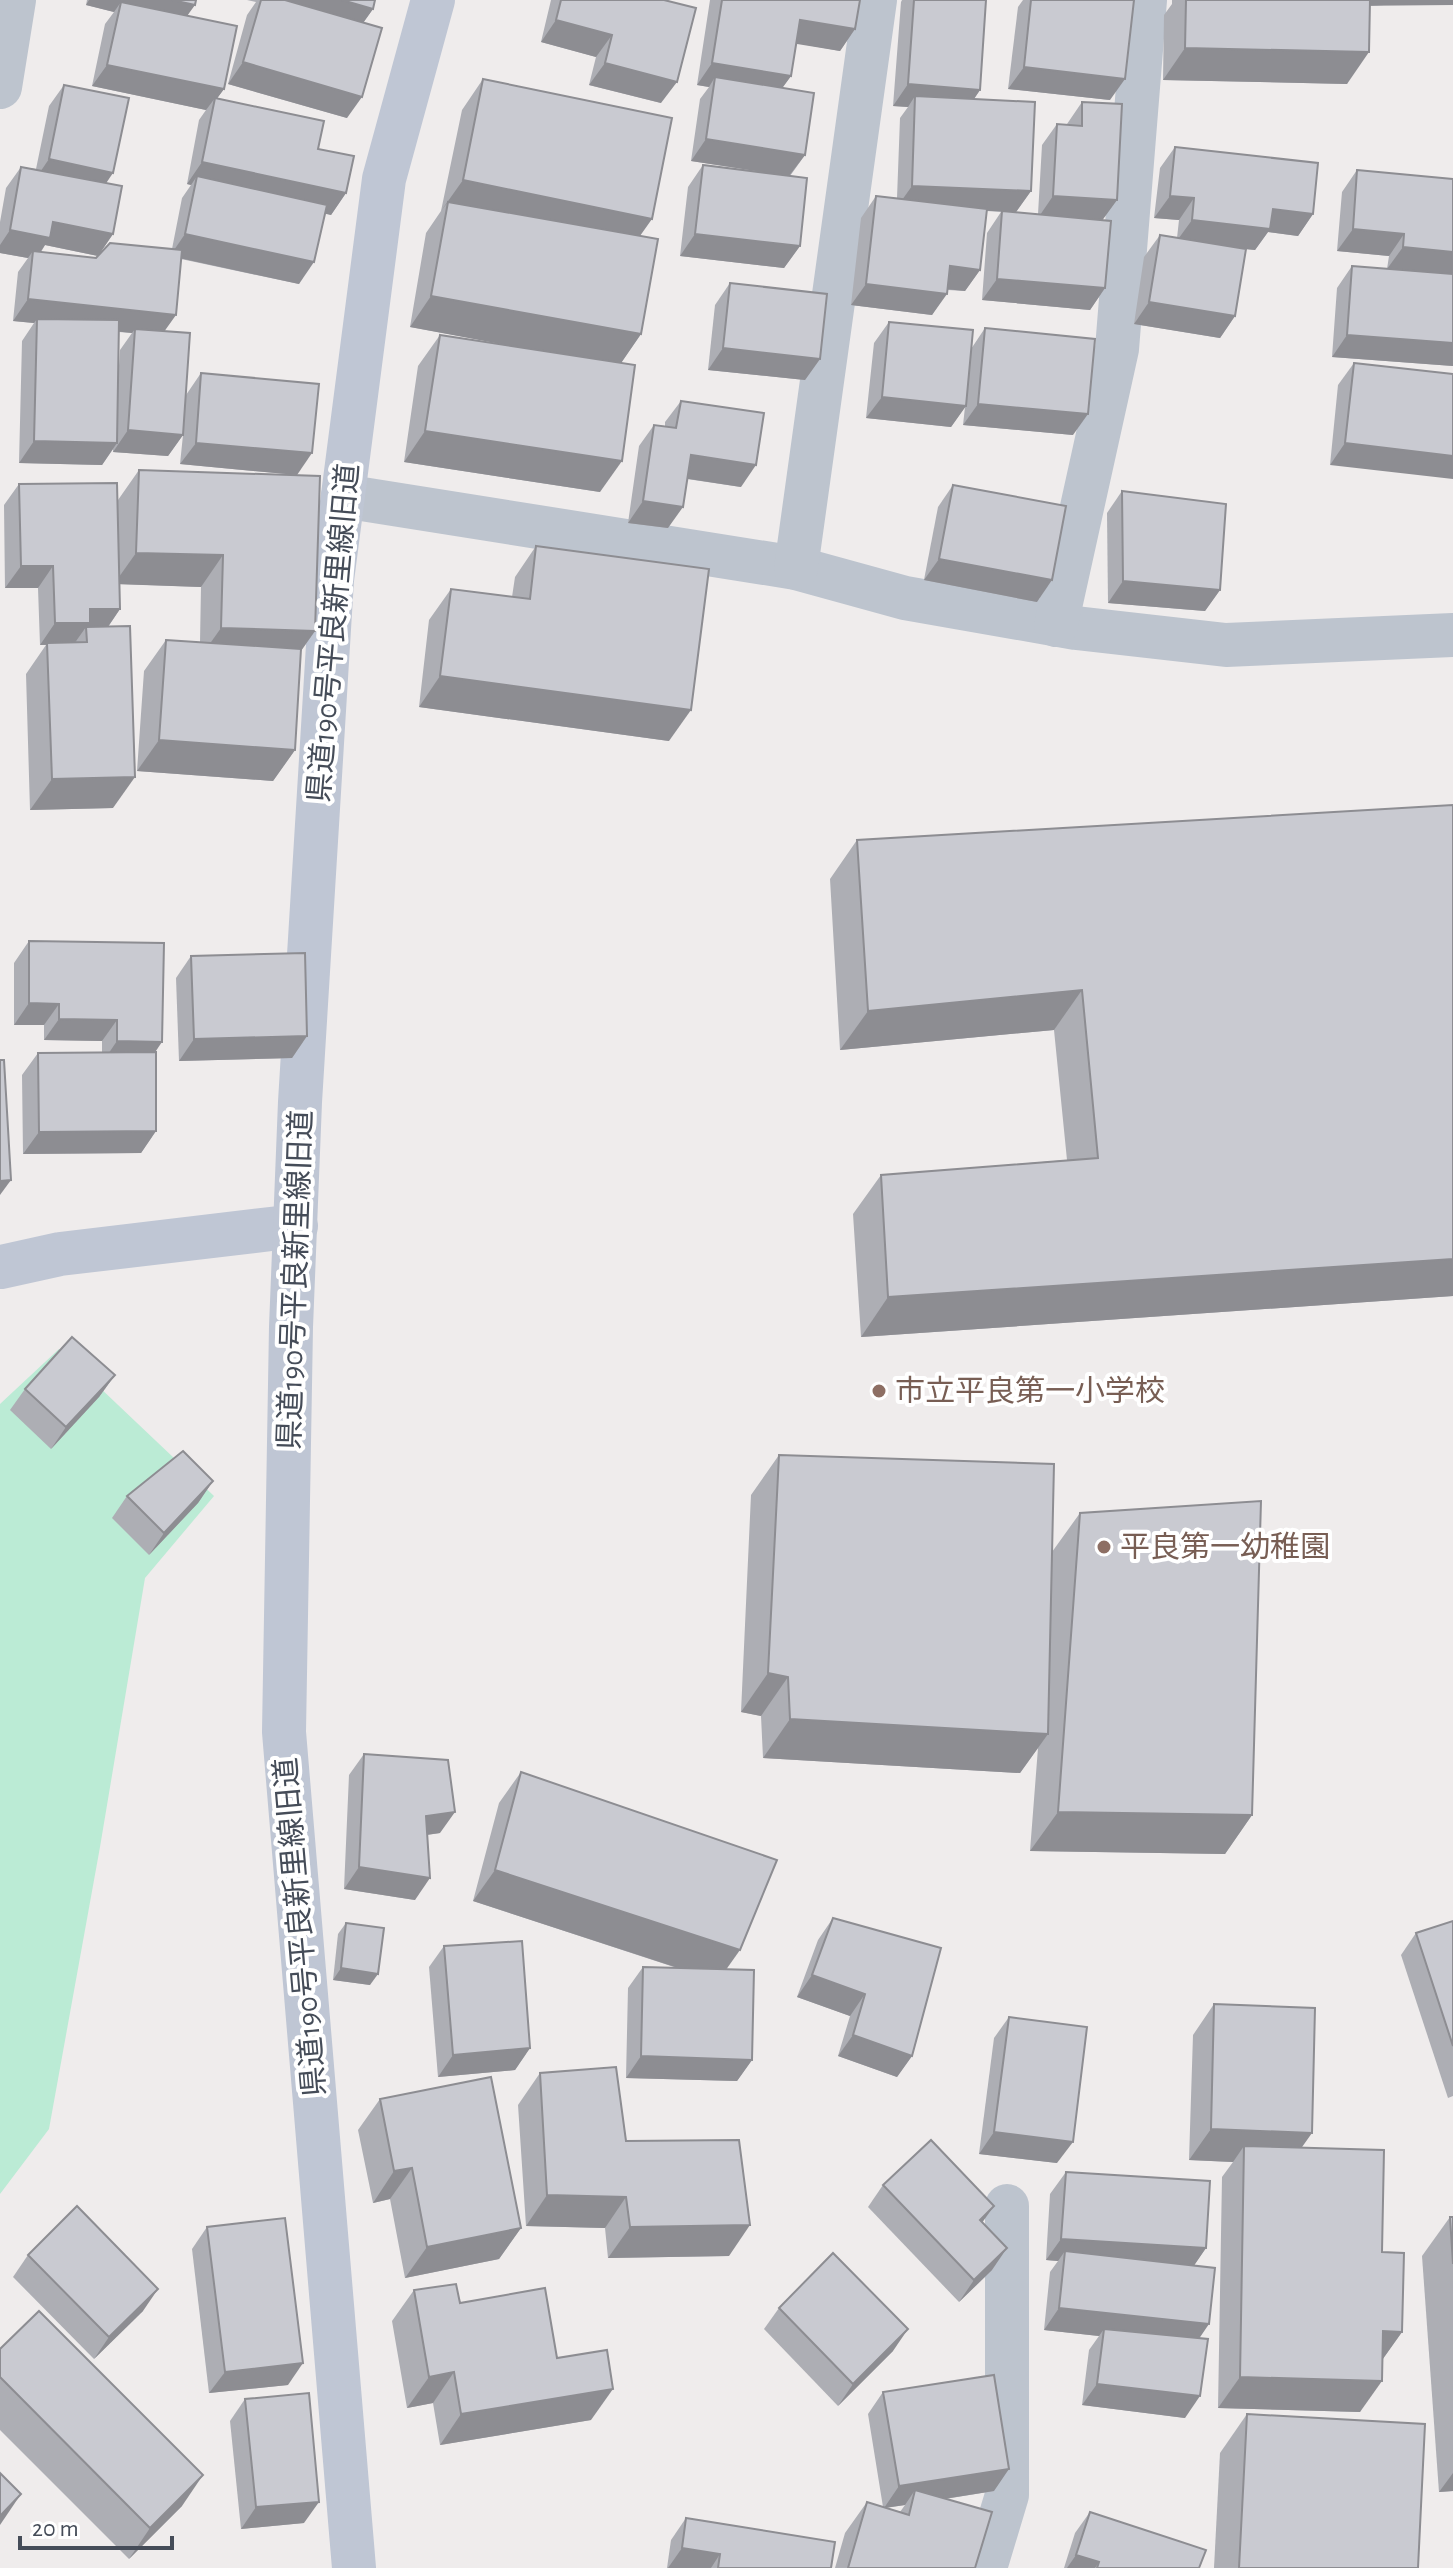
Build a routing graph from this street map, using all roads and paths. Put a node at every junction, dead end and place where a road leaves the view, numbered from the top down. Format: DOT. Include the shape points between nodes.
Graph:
graph roads {
  1 [pos="14,0"];
  2 [pos="433,0"];
  3 [pos="875,0"];
  4 [pos="1145,0"];
  5 [pos="0,87"];
  6 [pos="343,496"];
  7 [pos="796,568"];
  8 [pos="1056,625"];
  9 [pos="1453,635"];
  10 [pos="296,1226"];
  11 [pos="0,1244"];
  12 [pos="0,1267"];
  13 [pos="1007,2206"];
  14 [pos="354,2568"];
  15 [pos="985,2568"];
  1 -- 5 [label="street"];
  2 -- 6 [label="street, 県道190号平良新里線旧道" via="384,179"];
  3 -- 7 [label="street"];
  4 -- 8 [label="street" via="1117,349"];
  6 -- 7 [label="street"];
  6 -- 10 [label="street, 県道190号平良新里線旧道" via="332,580"];
  7 -- 8 [label="street" via="905,598"];
  8 -- 9 [label="street" via="1226,645"];
  10 -- 12 [label="street" via="60,1254"];
  10 -- 14 [label="street, 県道190号平良新里線旧道" via="284,1732"];
  11 -- 12 [label="street"];
  13 -- 15 [label="street" via="1007,2495"];
}
